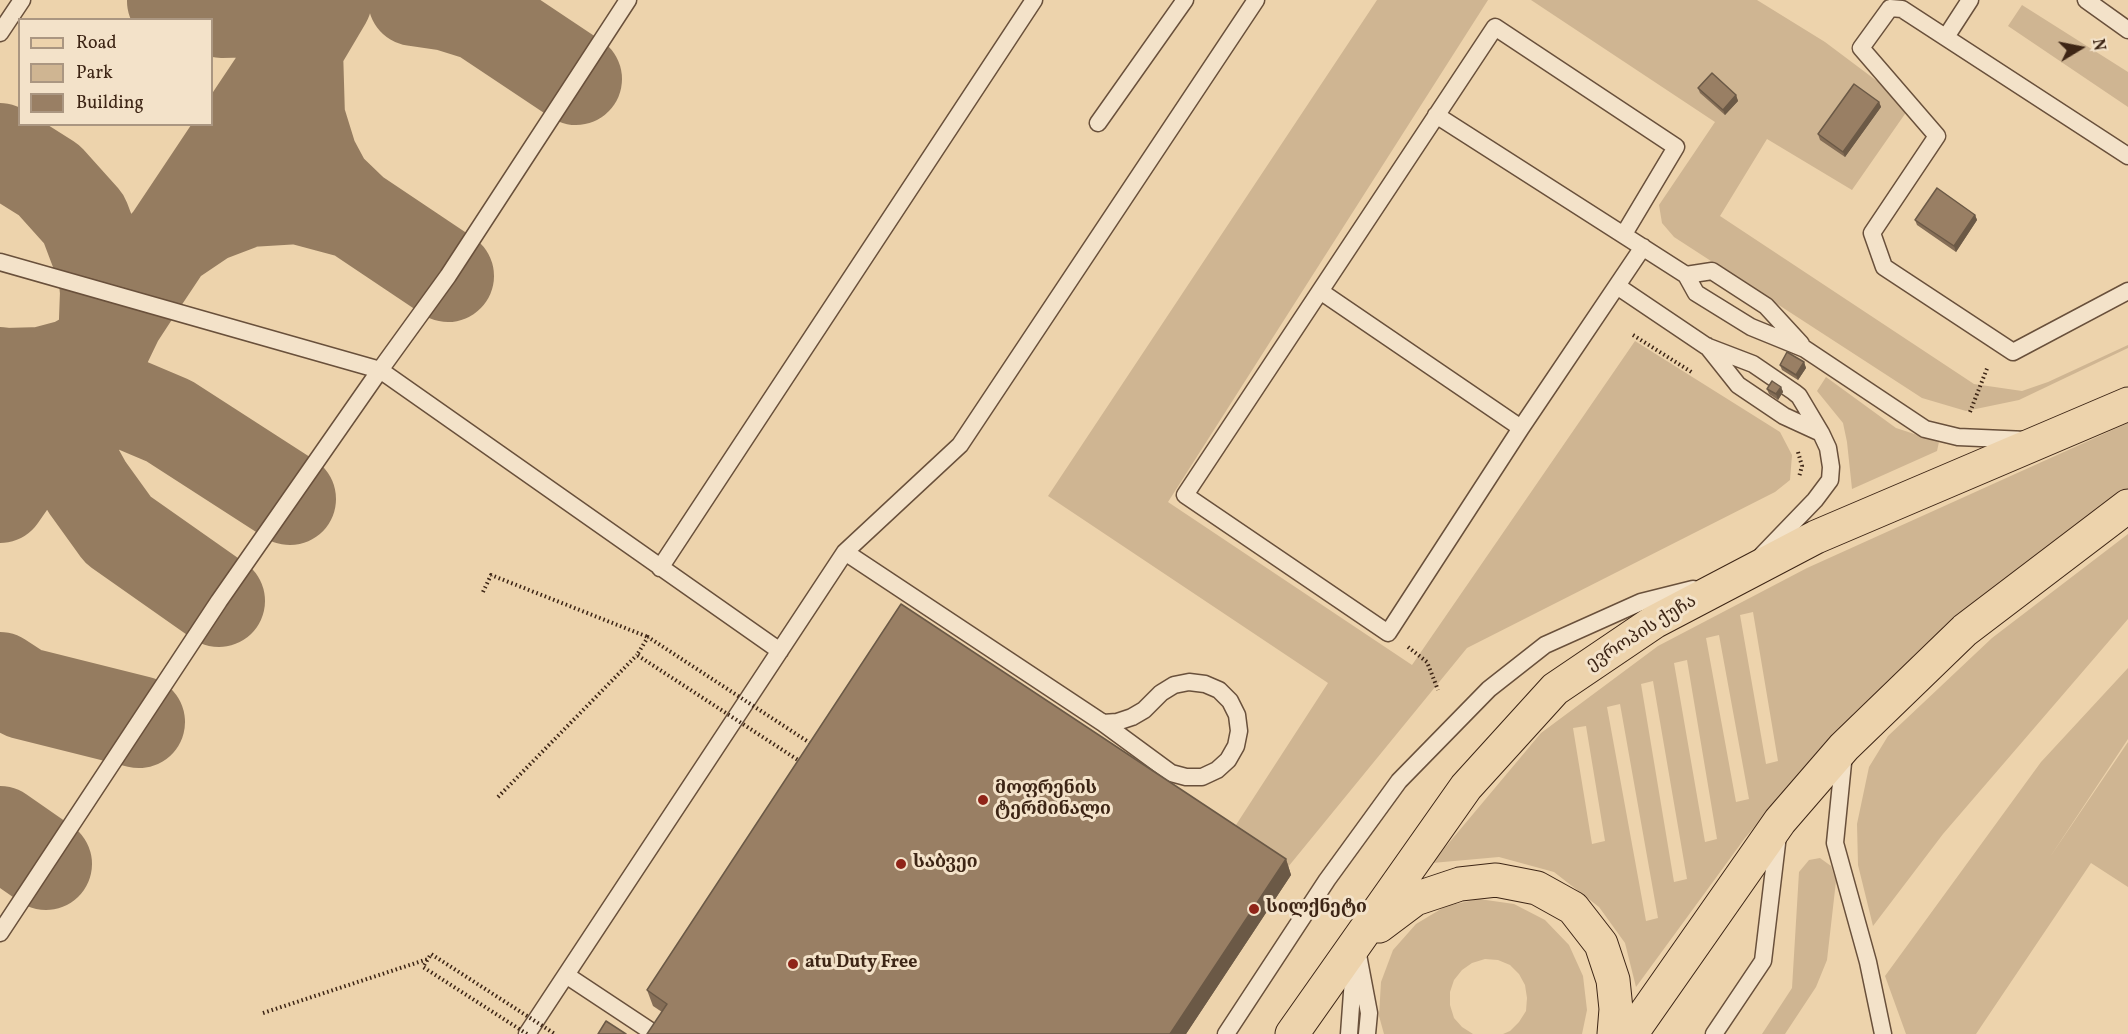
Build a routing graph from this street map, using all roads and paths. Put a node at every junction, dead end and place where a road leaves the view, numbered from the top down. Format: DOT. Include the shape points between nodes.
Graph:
graph roads {
  1 [pos="22,0"];
  2 [pos="628,0"];
  3 [pos="1034,0"];
  4 [pos="1185,0"];
  5 [pos="1256,0"];
  6 [pos="1970,0"];
  7 [pos="2086,0"];
  8 [pos="2128,30"];
  9 [pos="0,33"];
  10 [pos="1946,37"];
  11 [pos="1436,115"];
  12 [pos="1098,123"];
  13 [pos="2128,156"];
  14 [pos="1624,234"];
  15 [pos="1643,247"];
  16 [pos="0,262"];
  17 [pos="1686,275"];
  18 [pos="1617,286"];
  19 [pos="1320,291"];
  20 [pos="2128,291"];
  21 [pos="1998,342"];
  22 [pos="1706,346"];
  23 [pos="1805,349"];
  24 [pos="380,369"];
  25 [pos="2128,404"];
  26 [pos="1969,416"];
  27 [pos="1521,428"];
  28 [pos="1821,433"];
  29 [pos="2043,440"];
  30 [pos="2128,506"];
  31 [pos="845,552"];
  32 [pos="660,568"];
  33 [pos="1740,577"];
  34 [pos="483,592"];
  35 [pos="1388,633"];
  36 [pos="648,638"];
  37 [pos="780,651"];
  38 [pos="637,654"];
  39 [pos="1438,690"];
  40 [pos="1103,723"];
  41 [pos="1844,747"];
  42 [pos="821,750"];
  43 [pos="809,768"];
  44 [pos="498,797"];
  45 [pos="1780,821"];
  46 [pos="0,933"];
  47 [pos="1356,943"];
  48 [pos="428,959"];
  49 [pos="566,975"];
  50 [pos="263,1013"];
  51 [pos="527,1034"];
  52 [pos="555,1034"];
  53 [pos="655,1034"];
  54 [pos="1226,1034"];
  55 [pos="1292,1034"];
  56 [pos="1349,1034"];
  57 [pos="1367,1034"];
  58 [pos="1614,1034"];
  59 [pos="1631,1034"];
  60 [pos="1714,1034"];
  61 [pos="1882,1034"];
  1 -- 9 [label="lane"];
  2 -- 24 [label="lane" via="448,276"];
  3 -- 32 [label="lane"];
  4 -- 12 [label="lane"];
  5 -- 31 [label="lane" via="960,445"];
  6 -- 10 [label="lane"];
  7 -- 8 [label="lane"];
  10 -- 13 [label="lane"];
  10 -- 21 [label="lane" via="1902,9 1890,8 1861,48 1937,136 1872,233 1884,267"];
  11 -- 14 [label="lane"];
  11 -- 14 [label="lane" via="1495,27 1676,147"];
  11 -- 19 [label="lane"];
  14 -- 15 [label="lane"];
  15 -- 17 [label="lane"];
  15 -- 18 [label="lane"];
  16 -- 24 [label="lane"];
  17 -- 23 [label="lane" via="1696,292 1751,327"];
  17 -- 23 [label="lane" via="1712,271 1766,306"];
  18 -- 22 [label="lane"];
  18 -- 27 [label="lane"];
  19 -- 27 [label="lane"];
  19 -- 35 [label="lane" via="1185,495"];
  20 -- 21 [label="lane" via="2013,352"];
  21 -- 26 [label="path"];
  22 -- 28 [label="lane" via="1738,385 1784,416"];
  22 -- 28 [label="lane" via="1753,364 1794,392"];
  23 -- 29 [label="lane" via="1925,429 1958,437"];
  24 -- 32 [label="lane"];
  24 -- 46 [label="lane" via="219,601"];
  25 -- 29 [label="main road, ევროპის ქუჩა"];
  27 -- 35 [label="lane"];
  28 -- 33 [label="lane" via="1828,448 1830,480"];
  29 -- 33 [label="main road, ევროპის ქუჩა" via="1816,537"];
  30 -- 41 [label="main road" via="1965,630"];
  31 -- 37 [label="lane"];
  31 -- 40 [label="lane"];
  32 -- 37 [label="lane"];
  33 -- 47 [label="main road, ევროპის ქუჩა" via="1654,622 1555,689 1466,787"];
  33 -- 54 [label="lane" via="1641,602 1590,624 1545,645 1489,689 1399,781 1327,880"];
  34 -- 36 [label="path" via="491,575"];
  35 -- 39 [label="path" via="1427,662"];
  36 -- 38 [label="path, bridge"];
  36 -- 42 [label="path, bridge"];
  37 -- 49 [label="lane"];
  38 -- 43 [label="path, bridge"];
  38 -- 44 [label="path"];
  40 -- 40 [label="lane" via="1171,772 1186,777 1202,777 1217,770 1236,746 1239,731 1230,701 1218,690 1189,682 1174,685 1132,717"];
  41 -- 45 [label="main road"];
  41 -- 61 [label="lane" via="1835,843 1868,962"];
  45 -- 59 [label="main road"];
  45 -- 60 [label="lane" via="1763,961"];
  47 -- 55 [label="main road, ევროპის ქუჩა"];
  47 -- 56 [label="lane"];
  47 -- 57 [label="lane" via="1369,1013"];
  47 -- 58 [label="main road" via="1415,899 1460,884 1496,880 1537,888 1573,908 1601,944 1613,980"];
  48 -- 50 [label="path"];
  48 -- 51 [label="path, bridge" via="423,966"];
  48 -- 52 [label="path, bridge" via="431,954"];
  49 -- 51 [label="lane"];
  49 -- 53 [label="lane"];
}
